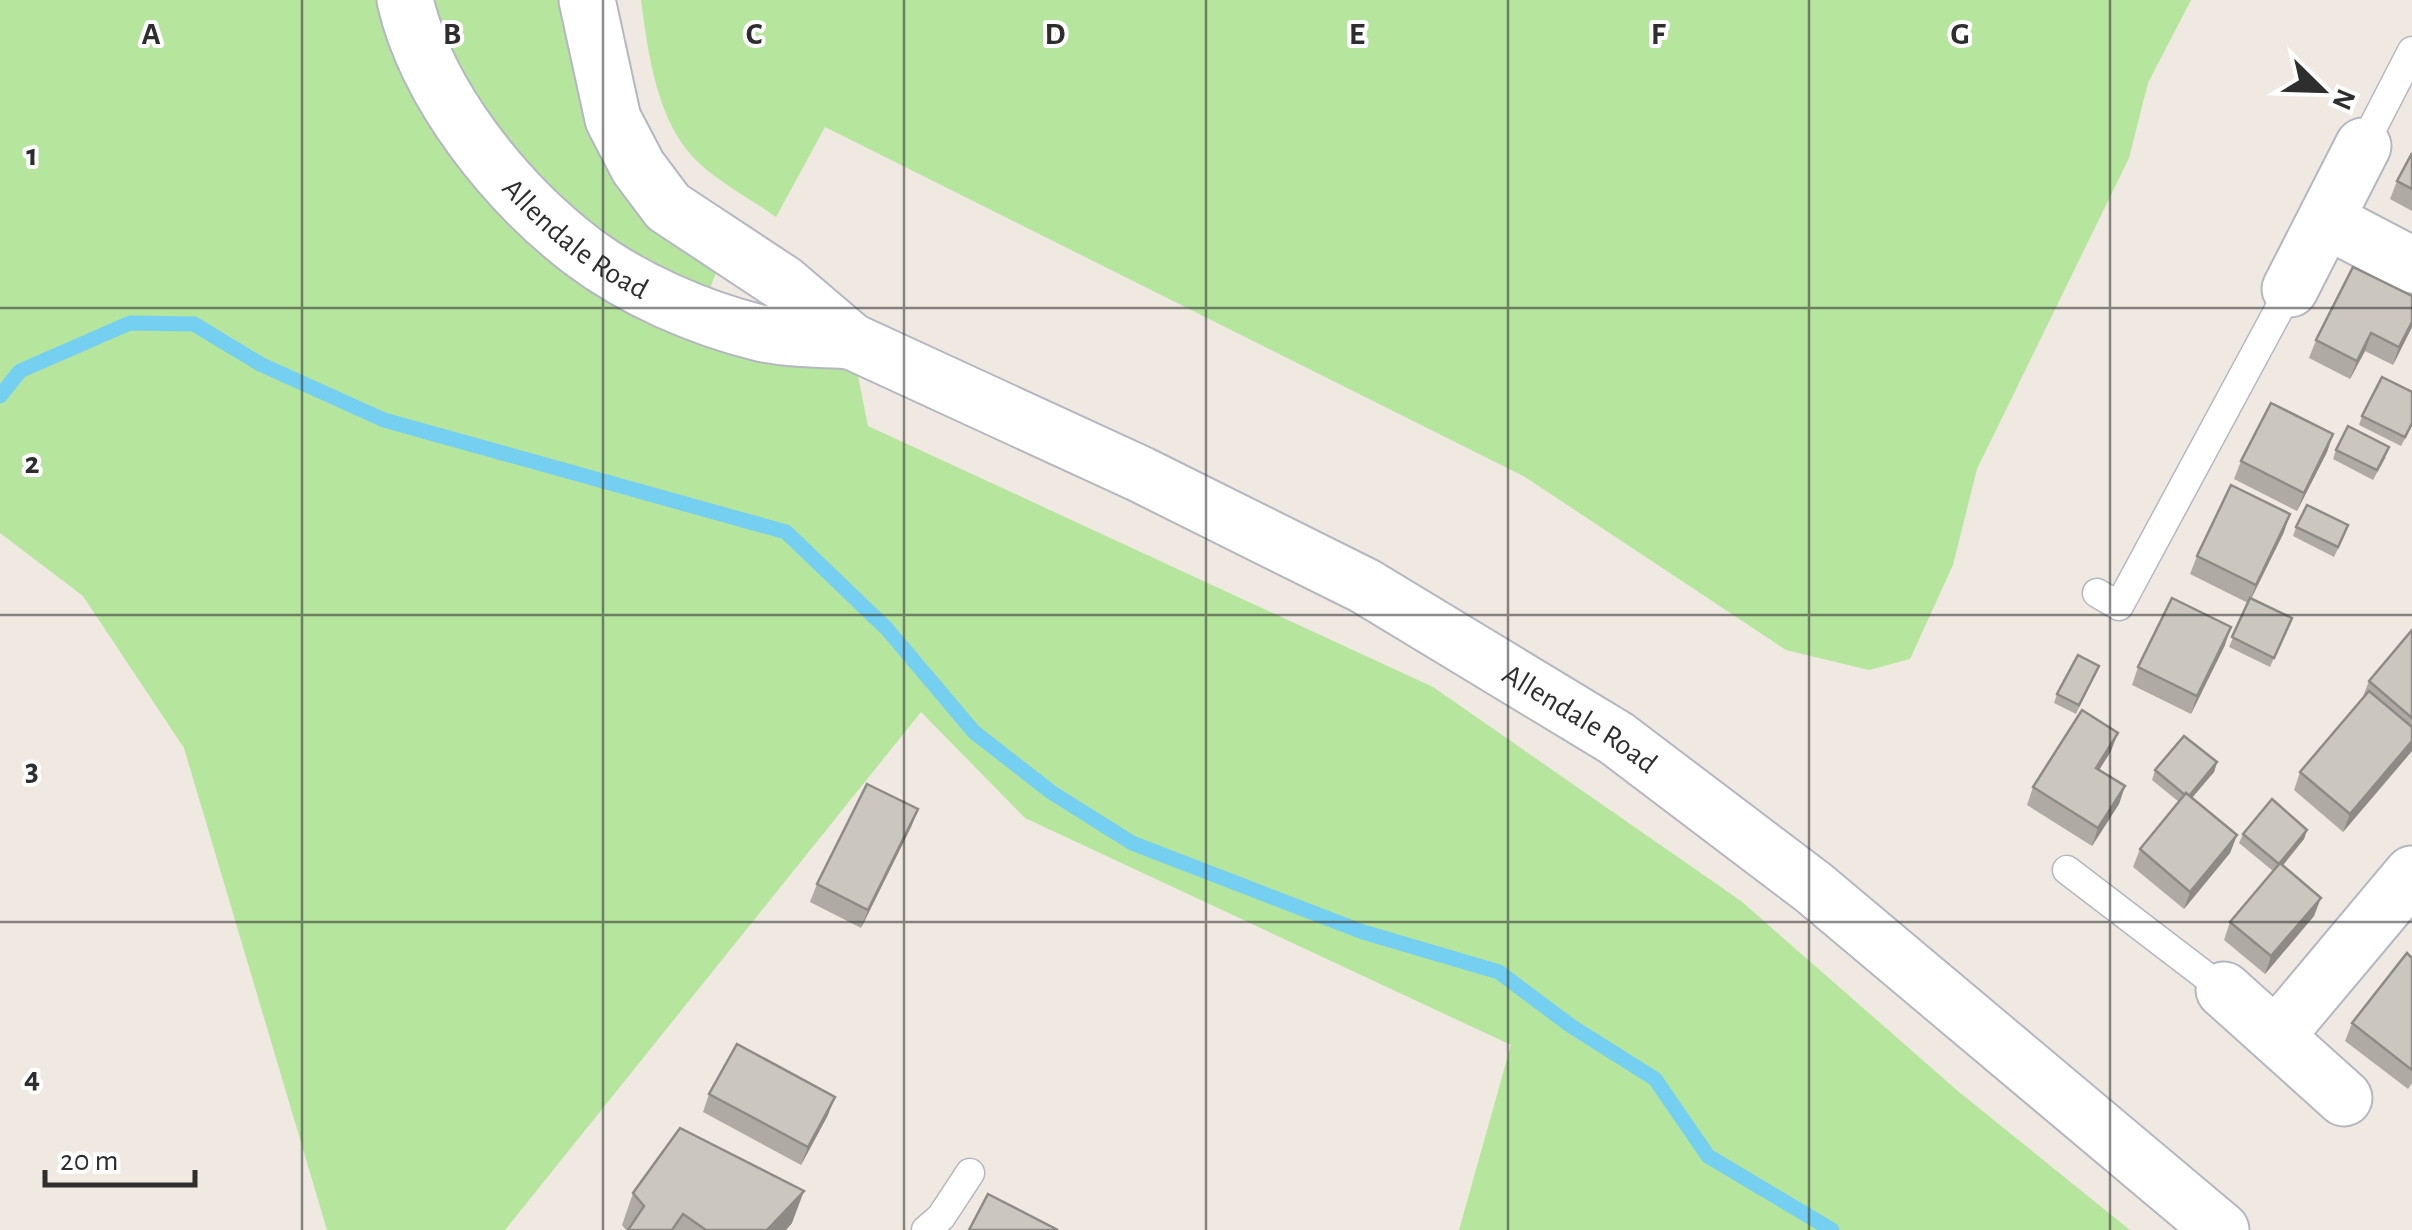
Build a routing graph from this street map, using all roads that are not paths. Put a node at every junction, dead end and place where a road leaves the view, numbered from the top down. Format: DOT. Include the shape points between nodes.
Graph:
graph roads {
  1 [pos="405,0"];
  2 [pos="587,0"];
  3 [pos="2412,51"];
  4 [pos="2363,146"];
  5 [pos="2326,220"];
  6 [pos="2412,265"];
  7 [pos="2290,289"];
  8 [pos="851,341"];
  9 [pos="2097,593"];
  10 [pos="2067,870"];
  11 [pos="2412,874"];
  12 [pos="2224,990"];
  13 [pos="2277,1036"];
  14 [pos="2344,1098"];
  15 [pos="970,1173"];
  16 [pos="926,1230"];
  17 [pos="2221,1230"];
  1 -- 8 [label="street, Allendale Road" via="437,81 483,148 582,252 671,303 762,334"];
  2 -- 8 [label="street, Allendale Road" via="612,118 668,207 783,283"];
  3 -- 4 [label="lane"];
  4 -- 5 [label="street"];
  5 -- 6 [label="street"];
  5 -- 7 [label="street"];
  7 -- 9 [label="lane" via="2119,606"];
  8 -- 17 [label="street, Allendale Road" via="1365,586 1616,738 1814,888"];
  10 -- 12 [label="lane"];
  11 -- 13 [label="street"];
  12 -- 13 [label="street"];
  13 -- 14 [label="street"];
  15 -- 16 [label="lane"];
}
